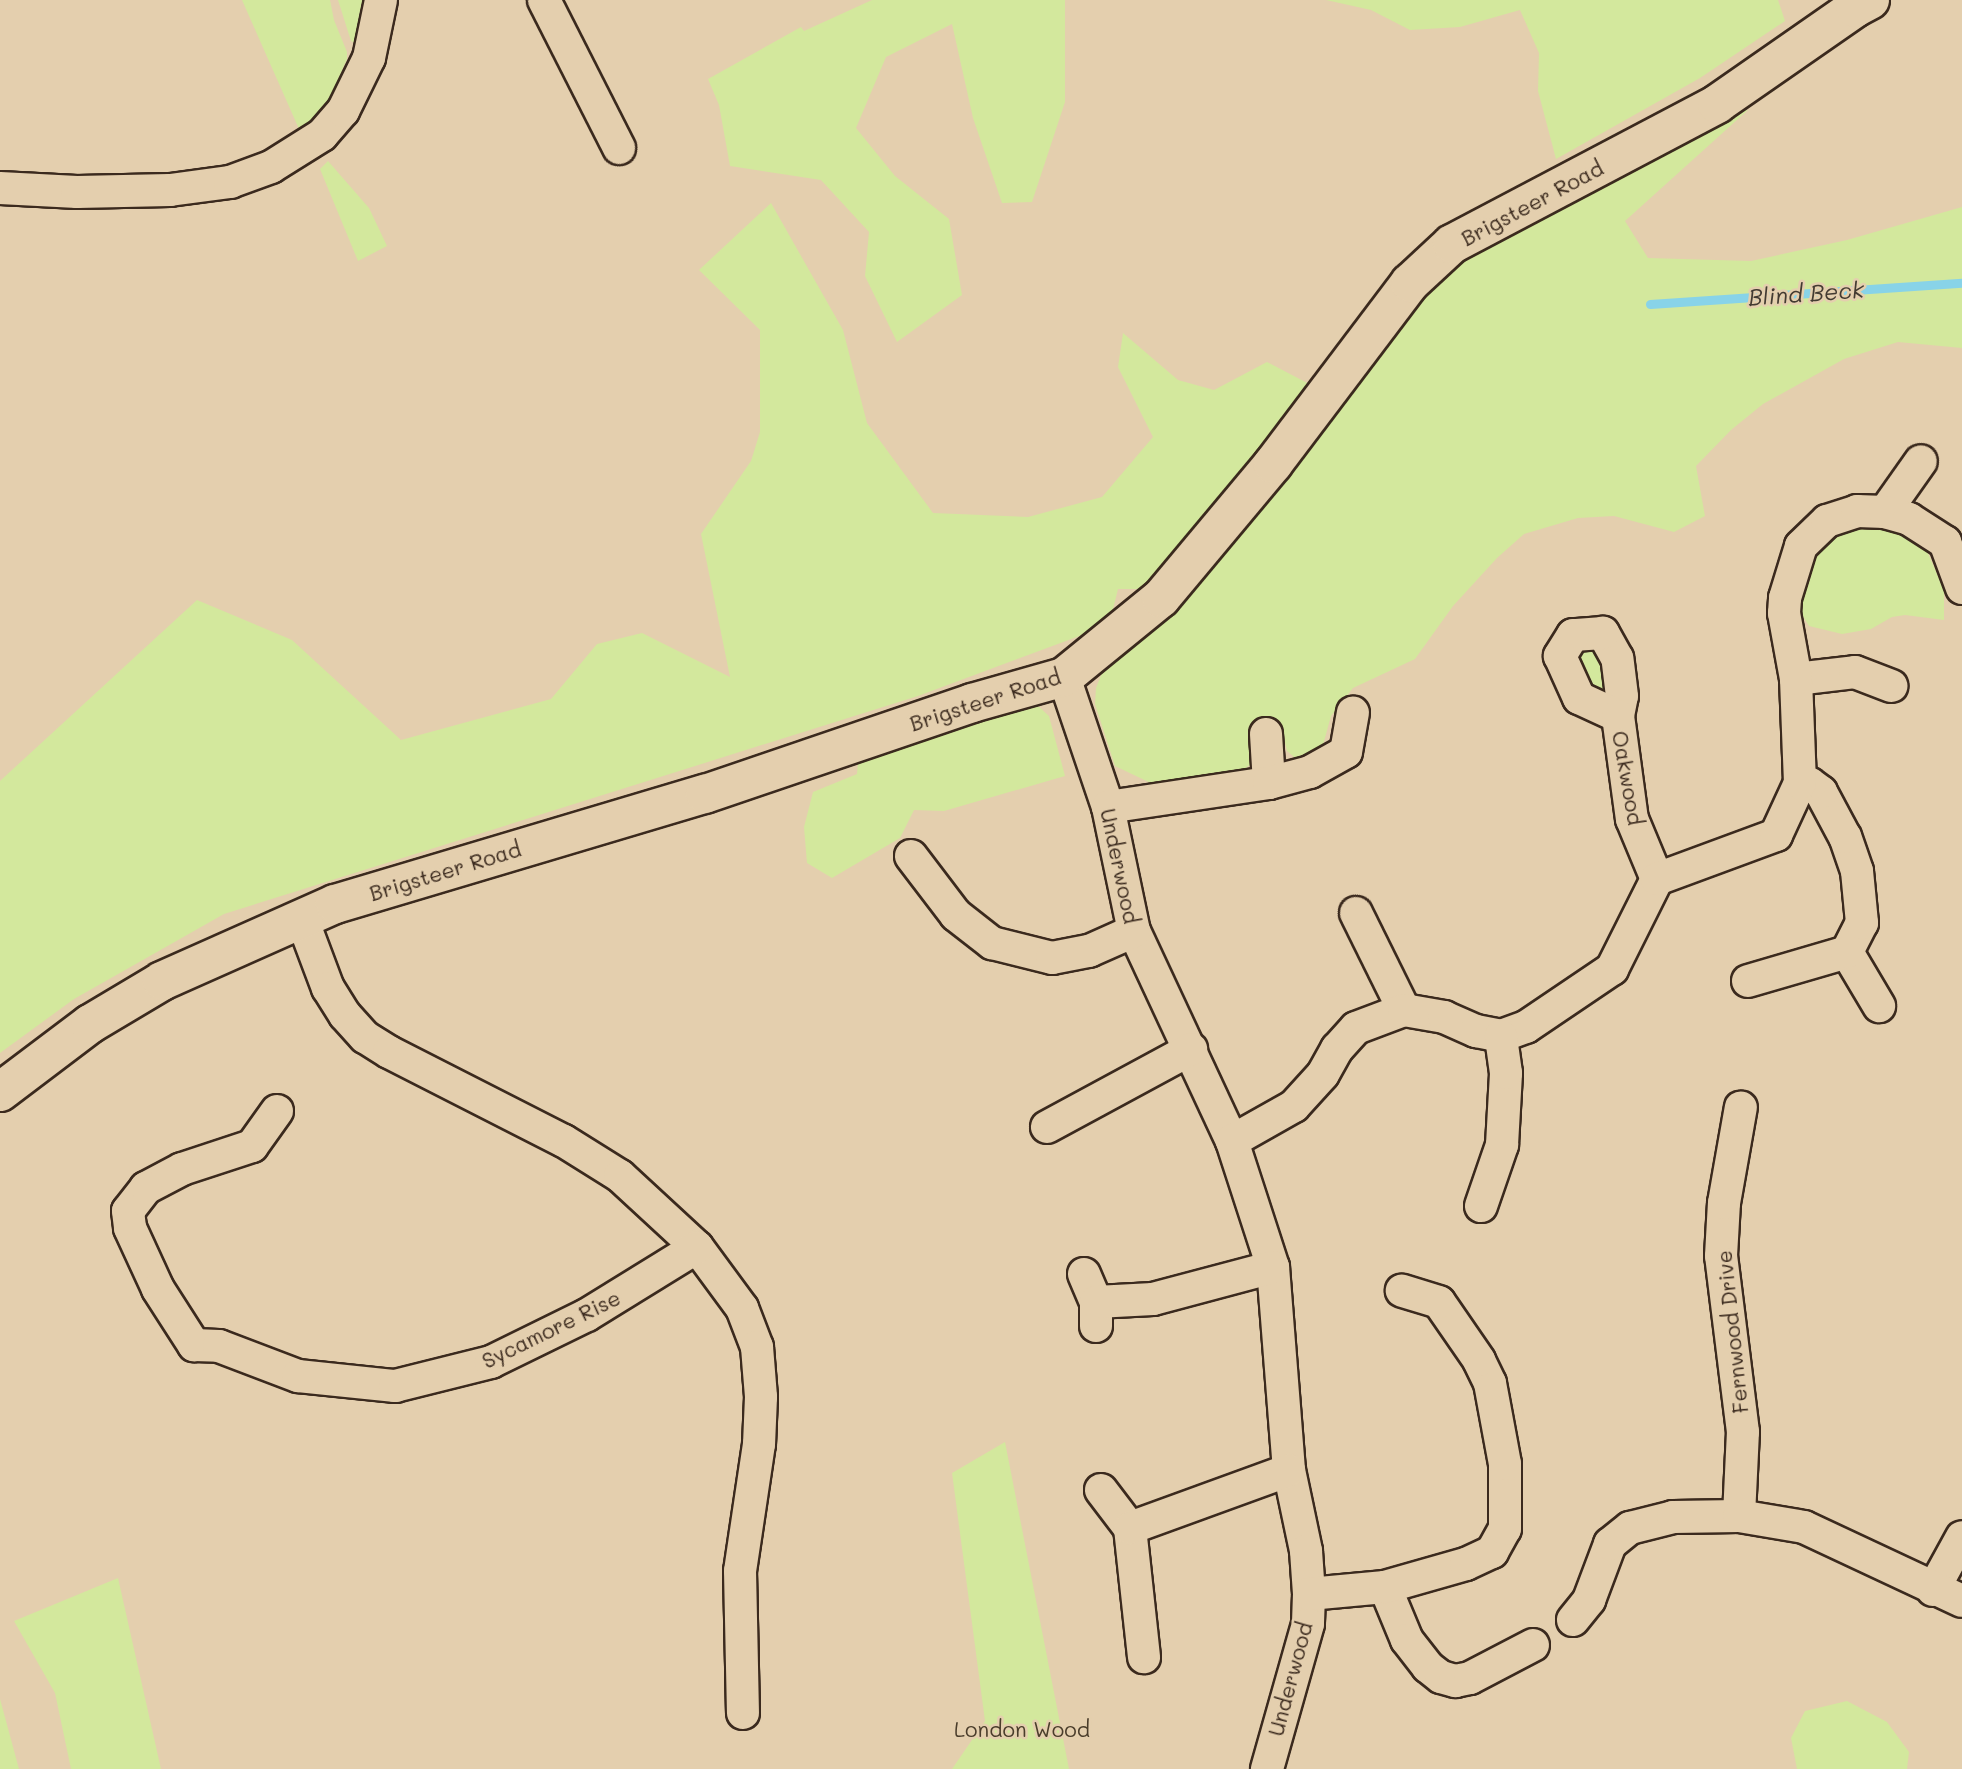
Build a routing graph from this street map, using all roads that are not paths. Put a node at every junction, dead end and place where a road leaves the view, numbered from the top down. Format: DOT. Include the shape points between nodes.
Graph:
graph roads {
  1 [pos="381,0"];
  2 [pos="544,0"];
  3 [pos="1870,0"];
  4 [pos="619,148"];
  5 [pos="0,188"];
  6 [pos="1921,461"];
  7 [pos="1885,512"];
  8 [pos="1953,541"];
  9 [pos="1962,588"];
  10 [pos="1064,677"];
  11 [pos="1796,679"];
  12 [pos="1891,686"];
  13 [pos="1353,713"];
  14 [pos="1618,716"];
  15 [pos="1266,734"];
  16 [pos="1269,782"];
  17 [pos="1800,782"];
  18 [pos="1108,807"];
  19 [pos="911,856"];
  20 [pos="1657,879"];
  21 [pos="1356,913"];
  22 [pos="302,919"];
  23 [pos="1134,931"];
  24 [pos="1847,952"];
  25 [pos="1748,981"];
  26 [pos="1879,1006"];
  27 [pos="1404,1010"];
  28 [pos="1501,1036"];
  29 [pos="1191,1049"];
  30 [pos="0,1092"];
  31 [pos="1741,1107"];
  32 [pos="277,1111"];
  33 [pos="1047,1127"];
  34 [pos="1232,1141"];
  35 [pos="1481,1206"];
  36 [pos="697,1247"];
  37 [pos="1273,1267"];
  38 [pos="1402,1291"];
  39 [pos="1092,1300"];
  40 [pos="1289,1470"];
  41 [pos="1101,1490"];
  42 [pos="1739,1516"];
  43 [pos="1130,1528"];
  44 [pos="1962,1537"];
  45 [pos="1385,1587"];
  46 [pos="1309,1594"];
  47 [pos="1947,1595"];
  48 [pos="1573,1620"];
  49 [pos="1533,1645"];
  50 [pos="1144,1657"];
  51 [pos="743,1713"];
  52 [pos="1266,1766"];
  1 -- 5 [label="street" via="369,58 352,97 322,135 271,167 230,182 170,190"];
  2 -- 4 [label="street"];
  3 -- 10 [label="street, Brigsteer Road" via="1717,104 1452,244 1410,283 1273,464 1161,598"];
  6 -- 7 [label="street"];
  7 -- 8 [label="street"];
  7 -- 11 [label="street" via="1857,511 1827,521 1801,546 1784,613"];
  8 -- 9 [label="street"];
  10 -- 18 [label="street, Underwood"];
  10 -- 22 [label="street, Brigsteer Road" via="972,703 705,794 335,904"];
  11 -- 12 [label="street" via="1855,672"];
  11 -- 17 [label="street"];
  13 -- 16 [label="street" via="1346,752 1310,772"];
  14 -- 20 [label="street, Oakwood" via="1632,819"];
  15 -- 16 [label="street"];
  16 -- 18 [label="street"];
  17 -- 20 [label="street" via="1776,835"];
  17 -- 24 [label="street" via="1822,792 1857,872 1862,923"];
  18 -- 23 [label="street, Underwood"];
  19 -- 23 [label="street" via="956,915 992,943 1052,958 1089,951"];
  20 -- 28 [label="street" via="1612,968 1527,1027"];
  21 -- 27 [label="street"];
  22 -- 30 [label="street, Brigsteer Road" via="162,981 90,1024"];
  22 -- 36 [label="street" via="328,989 365,1037 564,1141 620,1176"];
  23 -- 29 [label="street, Underwood"];
  24 -- 25 [label="street"];
  24 -- 26 [label="street"];
  27 -- 28 [label="street" via="1444,1017"];
  27 -- 34 [label="street" via="1356,1028 1294,1107"];
  28 -- 35 [label="street" via="1506,1073 1502,1146"];
  29 -- 33 [label="street"];
  29 -- 34 [label="street, Underwood"];
  31 -- 42 [label="street, Fernwood Drive" via="1724,1203 1721,1256 1743,1432"];
  32 -- 36 [label="street, Sycamore Rise" via="252,1146 182,1169 146,1188 128,1211 130,1228 158,1289 194,1345 219,1346 298,1376 395,1386 491,1362 587,1315"];
  34 -- 37 [label="street, Underwood"];
  36 -- 51 [label="street" via="742,1308 757,1347 759,1444 740,1571"];
  37 -- 39 [label="street" via="1153,1299"];
  37 -- 40 [label="street, Underwood"];
  38 -- 45 [label="street" via="1439,1303 1490,1383 1505,1464 1505,1529 1492,1552"];
  40 -- 43 [label="street"];
  40 -- 46 [label="street, Underwood" via="1306,1551"];
  41 -- 43 [label="street"];
  42 -- 47 [label="street" via="1804,1527"];
  42 -- 48 [label="street" via="1673,1517 1630,1528 1610,1544 1589,1600"];
  43 -- 50 [label="street"];
  44 -- 47 [label="street"];
  45 -- 46 [label="street"];
  45 -- 49 [label="street" via="1407,1640 1441,1677 1455,1681 1470,1678"];
  46 -- 52 [label="street, Underwood" via="1308,1624"];
}
